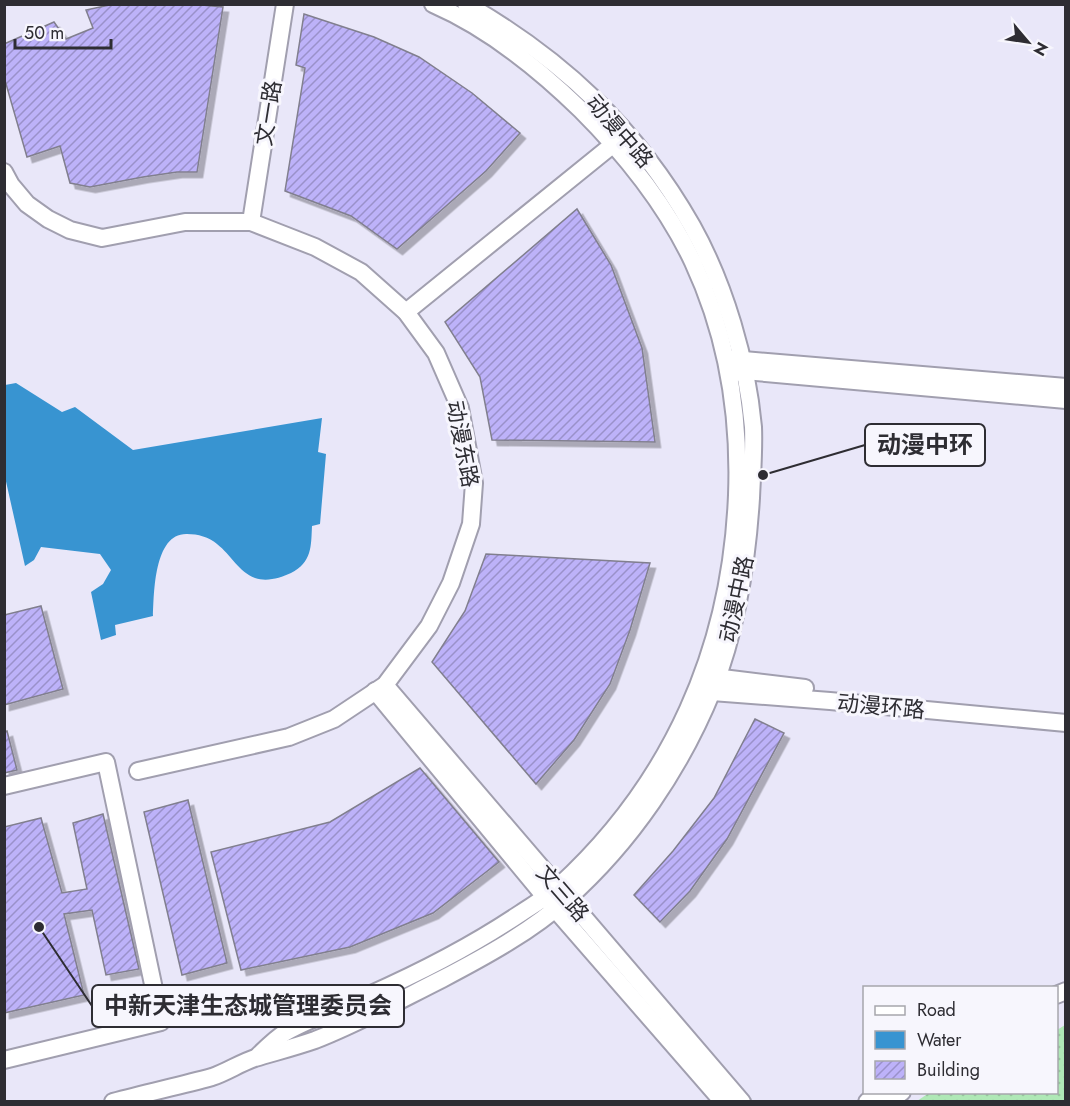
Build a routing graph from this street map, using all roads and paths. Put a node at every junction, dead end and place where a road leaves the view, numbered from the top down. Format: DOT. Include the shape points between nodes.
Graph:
graph roads {
  1 [pos="285,4"];
  2 [pos="433,4"];
  3 [pos="466,4"];
  4 [pos="620,139"];
  5 [pos="4,172"];
  6 [pos="251,222"];
  7 [pos="406,312"];
  8 [pos="735,366"];
  9 [pos="1065,387"];
  10 [pos="1065,400"];
  11 [pos="707,684"];
  12 [pos="380,688"];
  13 [pos="1065,711"];
  14 [pos="1065,723"];
  15 [pos="138,771"];
  16 [pos="4,786"];
  17 [pos="557,898"];
  18 [pos="4,1060"];
  19 [pos="113,1101"];
  20 [pos="723,1101"];
  21 [pos="742,1101"];
  1 -- 6 [label="street, 文一路"];
  2 -- 4 [label="street, 动漫中路" via="482,30 519,56"];
  3 -- 4 [label="street, 动漫中路" via="541,52 598,103"];
  4 -- 7 [label="street"];
  4 -- 8 [label="street, 动漫中路" via="661,178 692,228 728,310"];
  5 -- 6 [label="street, 动漫东路" via="27,204 48,219 70,230 102,238 185,222"];
  6 -- 7 [label="street, 动漫东路" via="315,247 361,272"];
  7 -- 12 [label="street, 动漫东路" via="436,353 460,408 474,483 471,524 450,583 429,626"];
  8 -- 9 [label="street"];
  8 -- 10 [label="street"];
  8 -- 11 [label="street, 动漫中路" via="735,535"];
  11 -- 13 [label="street, 动漫环路"];
  11 -- 14 [label="street, 动漫环路" via="830,701"];
  11 -- 17 [label="street, 动漫中路" via="666,783 600,867"];
  12 -- 15 [label="street, 动漫东路" via="334,719 289,737"];
  12 -- 17 [label="street, 文三路"];
  16 -- 18 [label="street" via="106,762 161,1022"];
  17 -- 19 [label="street, 动漫中路" via="448,958 285,1033 253,1059 216,1076"];
  17 -- 20 [label="street, 文三路"];
  17 -- 21 [label="street, 文三路"];
}
